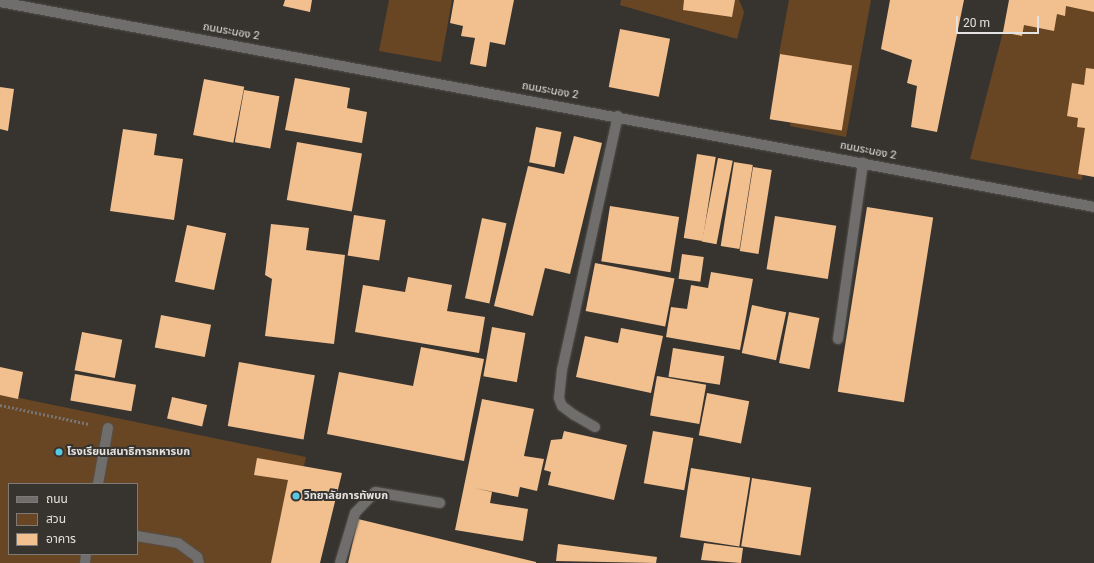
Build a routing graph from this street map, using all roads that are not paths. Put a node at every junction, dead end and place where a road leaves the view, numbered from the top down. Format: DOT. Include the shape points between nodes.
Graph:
graph roads {
  1 [pos="0,2"];
  2 [pos="618,116"];
  3 [pos="863,163"];
  4 [pos="1094,207"];
  5 [pos="838,339"];
  6 [pos="595,427"];
  7 [pos="108,428"];
  8 [pos="98,483"];
  9 [pos="440,503"];
  10 [pos="138,536"];
  11 [pos="199,563"];
  12 [pos="340,563"];
  1 -- 2 [label="street, ถนนระนอง 2"];
  2 -- 3 [label="street, ถนนระนอง 2"];
  2 -- 6 [label="street" via="562,370 559,398 562,406 574,416"];
  3 -- 4 [label="street, ถนนระนอง 2"];
  3 -- 5 [label="street"];
  7 -- 8 [label="street"];
  9 -- 12 [label="street" via="375,492 355,513"];
  10 -- 11 [label="street" via="178,543 197,557"];
}
